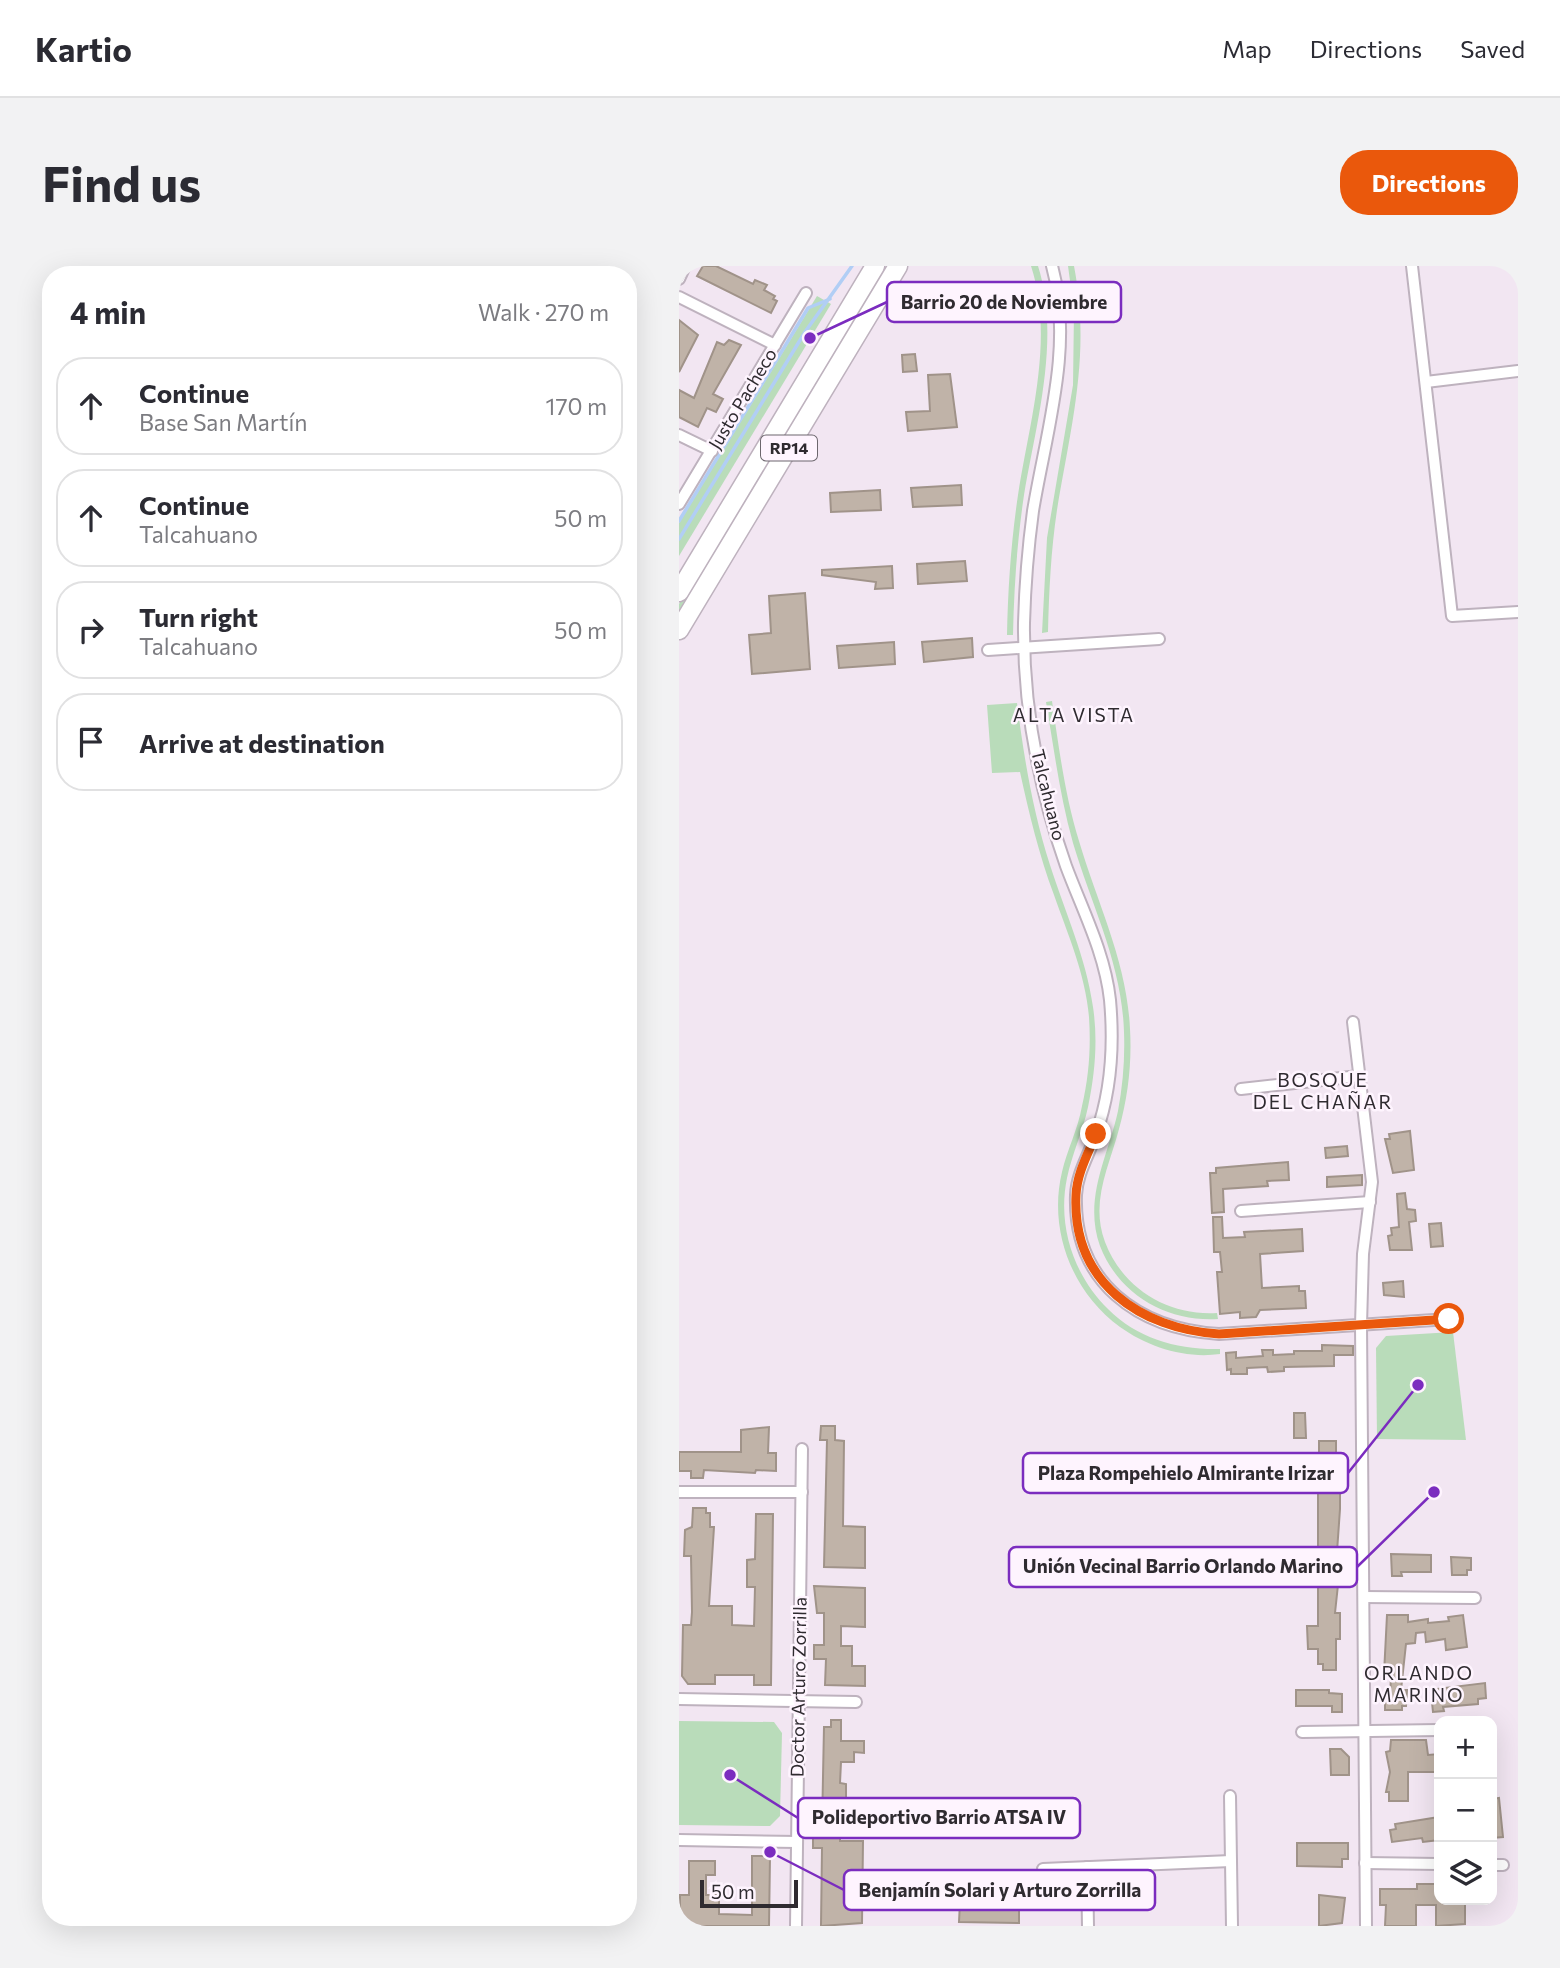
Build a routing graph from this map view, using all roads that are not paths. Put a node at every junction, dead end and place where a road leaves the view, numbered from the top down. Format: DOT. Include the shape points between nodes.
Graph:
graph roads {
  1 [pos="685,266"];
  2 [pos="875,266"];
  3 [pos="898,266"];
  4 [pos="1052,266"];
  5 [pos="1412,266"];
  6 [pos="679,279"];
  7 [pos="806,293"];
  8 [pos="679,297"];
  9 [pos="775,345"];
  10 [pos="1518,371"];
  11 [pos="1426,382"];
  12 [pos="679,435"];
  13 [pos="712,451"];
  14 [pos="679,505"];
  15 [pos="679,592"];
  16 [pos="1518,612"];
  17 [pos="679,630"];
  18 [pos="1159,639"];
  19 [pos="1025,648"];
  20 [pos="988,650"];
  21 [pos="1353,1022"];
  22 [pos="1359,1076"];
  23 [pos="1241,1089"];
  24 [pos="1370,1202"];
  25 [pos="1241,1211"];
  26 [pos="1449,1319"];
  27 [pos="1361,1325"];
  28 [pos="802,1448"];
  29 [pos="679,1492"];
  30 [pos="802,1492"];
  31 [pos="1364,1597"];
  32 [pos="1475,1598"];
  33 [pos="679,1699"];
  34 [pos="799,1702"];
  35 [pos="856,1702"];
  36 [pos="1434,1730"];
  37 [pos="1364,1731"];
  38 [pos="1302,1732"];
  39 [pos="1230,1796"];
  40 [pos="679,1840"];
  41 [pos="797,1842"];
  42 [pos="1231,1861"];
  43 [pos="1365,1863"];
  44 [pos="1434,1864"];
  45 [pos="1087,1867"];
  46 [pos="1043,1869"];
  47 [pos="796,1926"];
  48 [pos="1088,1926"];
  49 [pos="1231,1926"];
  50 [pos="1366,1926"];
  1 -- 6 [label="street"];
  2 -- 15 [label="main road, RP14"];
  3 -- 17 [label="main road, RP14"];
  4 -- 19 [label="street, Talcahuano" via="1058,348 1052,415 1031,535"];
  5 -- 11 [label="street"];
  7 -- 9 [label="street, Justo Pacheco"];
  8 -- 9 [label="street"];
  9 -- 13 [label="street, Justo Pacheco"];
  10 -- 11 [label="street"];
  11 -- 16 [label="street" via="1452,616"];
  12 -- 13 [label="street"];
  13 -- 14 [label="street, Justo Pacheco"];
  18 -- 19 [label="street"];
  19 -- 20 [label="street"];
  19 -- 27 [label="street, Talcahuano" via="1032,730 1048,809 1105,970 1110,999 1107,1088 1080,1173 1077,1211 1093,1266 1106,1286 1144,1317 1196,1333"];
  21 -- 22 [label="street"];
  22 -- 23 [label="street"];
  22 -- 24 [label="street" via="1372,1182"];
  24 -- 25 [label="street"];
  24 -- 27 [label="street"];
  26 -- 27 [label="street, Talcahuano"];
  27 -- 31 [label="street"];
  28 -- 30 [label="street, Doctor Arturo Zorrilla"];
  29 -- 30 [label="street"];
  30 -- 34 [label="street, Doctor Arturo Zorrilla"];
  31 -- 32 [label="street"];
  31 -- 37 [label="street"];
  33 -- 34 [label="street"];
  34 -- 35 [label="street"];
  34 -- 41 [label="street, Doctor Arturo Zorrilla"];
  36 -- 37 [label="street"];
  37 -- 38 [label="street"];
  37 -- 43 [label="street"];
  39 -- 42 [label="street"];
  40 -- 41 [label="street"];
  41 -- 47 [label="street, Doctor Arturo Zorrilla"];
  42 -- 45 [label="street"];
  42 -- 49 [label="street"];
  43 -- 44 [label="street"];
  43 -- 50 [label="street"];
  45 -- 46 [label="street"];
  45 -- 48 [label="street"];
}
